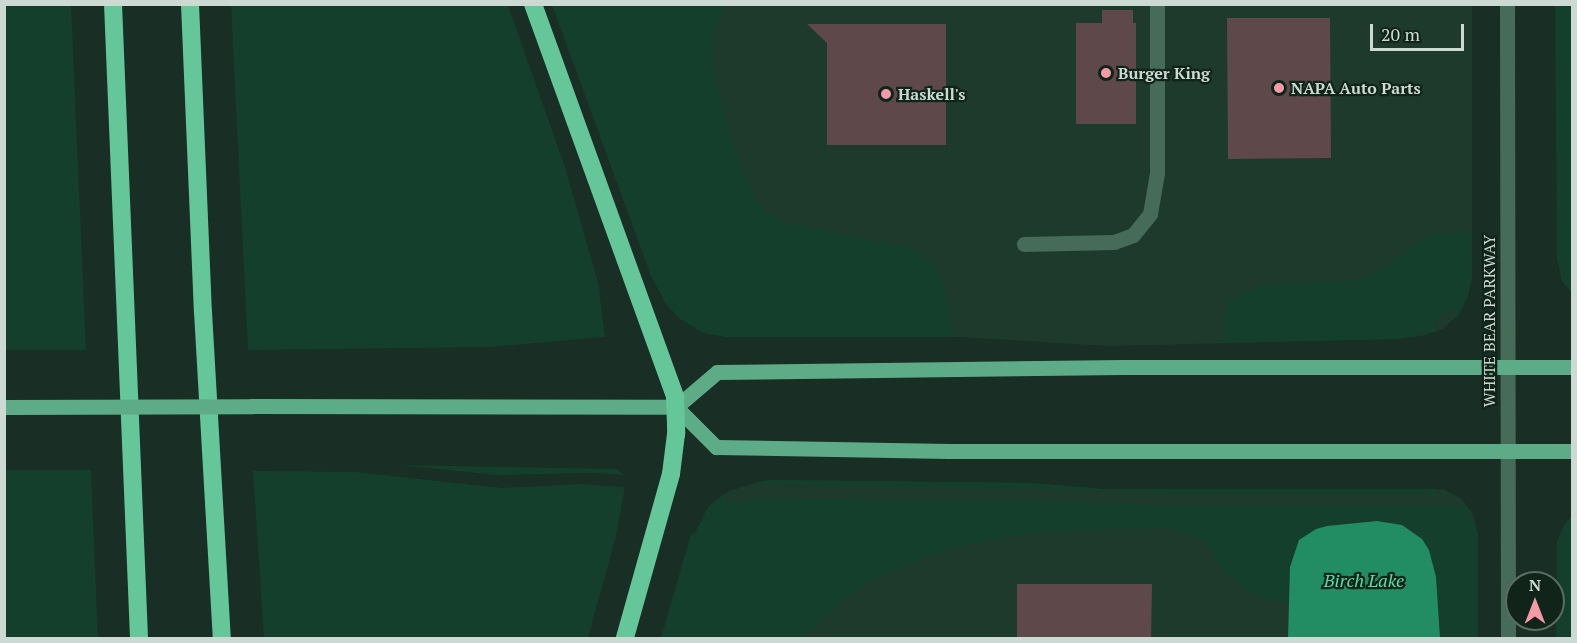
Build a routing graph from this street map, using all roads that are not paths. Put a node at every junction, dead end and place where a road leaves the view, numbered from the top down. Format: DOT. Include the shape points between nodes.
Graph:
graph roads {
  1 [pos="113,4"];
  2 [pos="190,4"];
  3 [pos="532,4"];
  4 [pos="1157,4"];
  5 [pos="1507,4"];
  6 [pos="1024,244"];
  7 [pos="1507,367"];
  8 [pos="1572,367"];
  9 [pos="4,407"];
  10 [pos="676,407"];
  11 [pos="1508,452"];
  12 [pos="1572,452"];
  13 [pos="139,639"];
  14 [pos="222,639"];
  15 [pos="625,639"];
  16 [pos="1508,639"];
  1 -- 13 [label="highway"];
  2 -- 14 [label="highway"];
  3 -- 10 [label="highway" via="667,371"];
  4 -- 6 [label="street" via="1157,172 1150,214 1133,235 1114,242"];
  5 -- 7 [label="street, WHITE BEAR PARKWAY"];
  7 -- 8 [label="main road"];
  7 -- 10 [label="main road" via="717,372"];
  7 -- 11 [label="street, WHITE BEAR PARKWAY"];
  9 -- 10 [label="main road, bridge"];
  10 -- 11 [label="main road" via="717,447"];
  10 -- 15 [label="highway" via="671,474"];
  11 -- 12 [label="main road"];
  11 -- 16 [label="street, WHITE BEAR PARKWAY"];
}
